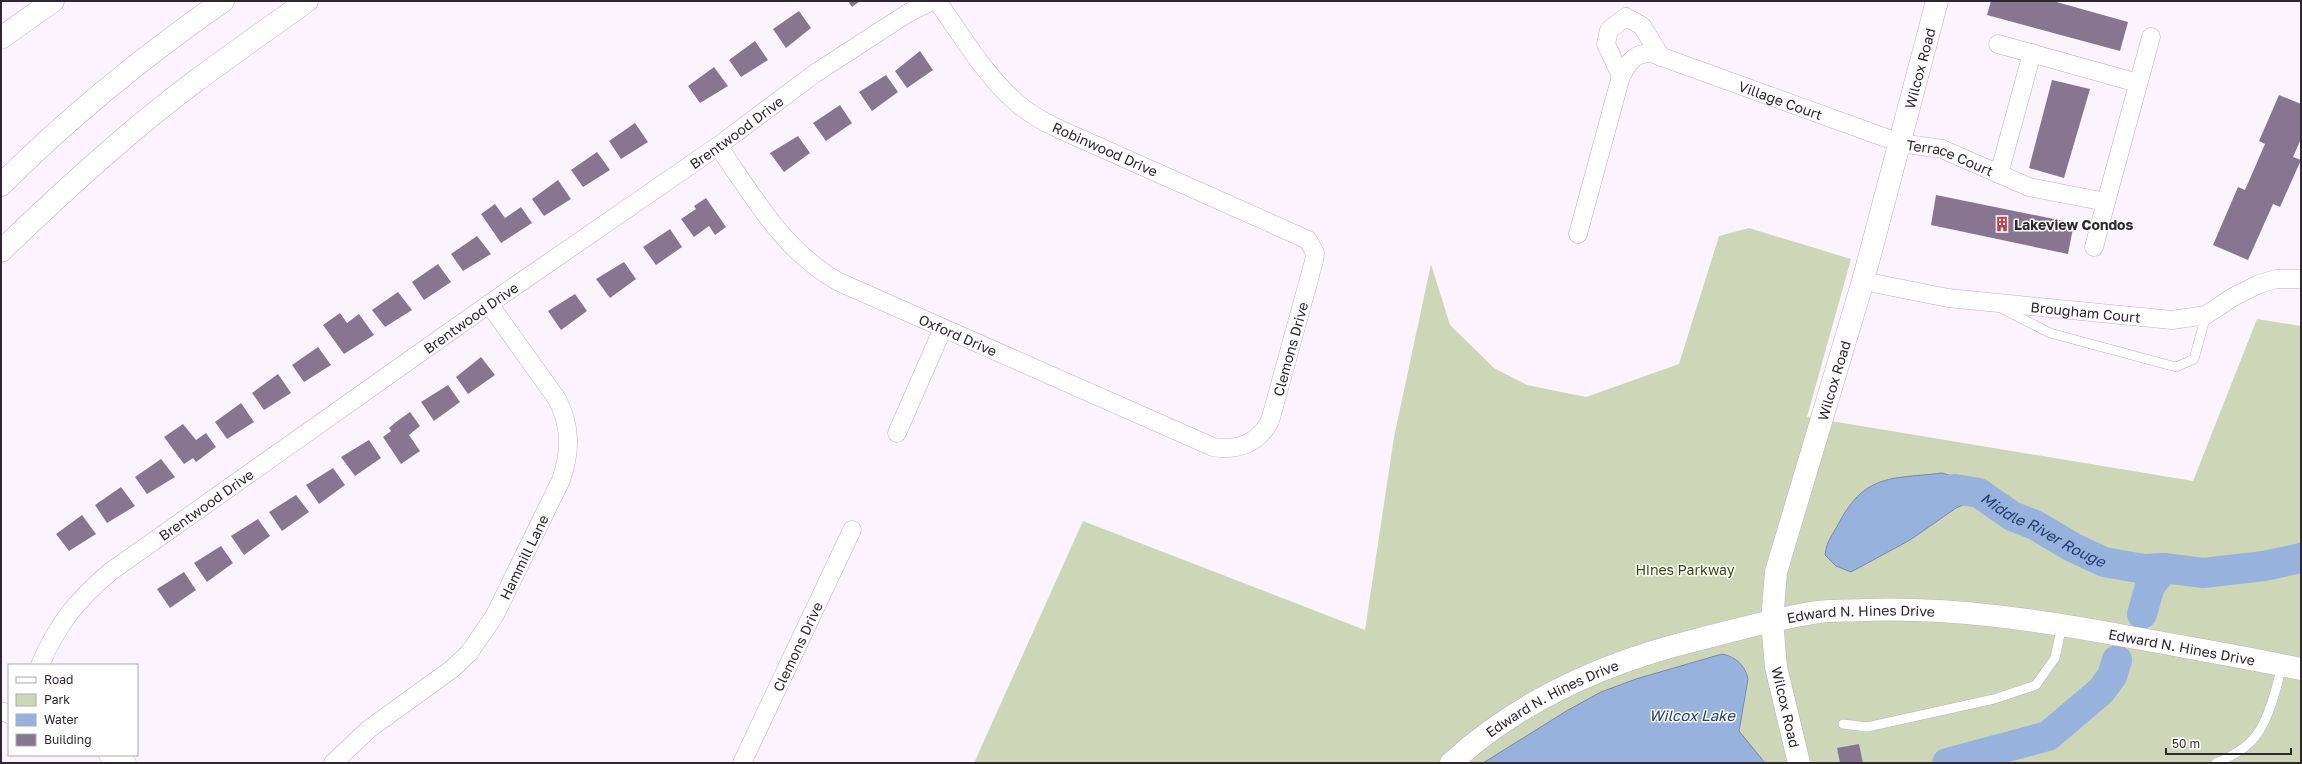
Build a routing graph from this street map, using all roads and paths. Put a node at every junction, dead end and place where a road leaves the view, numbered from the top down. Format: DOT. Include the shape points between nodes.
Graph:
graph roads {
  1 [pos="53,1"];
  2 [pos="223,1"];
  3 [pos="307,1"];
  4 [pos="932,1"];
  5 [pos="937,1"];
  6 [pos="1937,1"];
  7 [pos="2151,37"];
  8 [pos="1,38"];
  9 [pos="1998,44"];
  10 [pos="2032,53"];
  11 [pos="1661,57"];
  12 [pos="1621,76"];
  13 [pos="2138,83"];
  14 [pos="1900,143"];
  15 [pos="718,146"];
  16 [pos="1999,174"];
  17 [pos="1,185"];
  18 [pos="2106,202"];
  19 [pos="1578,234"];
  20 [pos="1312,246"];
  21 [pos="2094,247"];
  22 [pos="1,251"];
  23 [pos="2301,279"];
  24 [pos="1863,281"];
  25 [pos="1990,302"];
  26 [pos="489,304"];
  27 [pos="2206,315"];
  28 [pos="943,328"];
  29 [pos="897,433"];
  30 [pos="1248,444"];
  31 [pos="852,530"];
  32 [pos="1772,621"];
  33 [pos="2062,625"];
  34 [pos="40,664"];
  35 [pos="2291,667"];
  36 [pos="1843,724"];
  37 [pos="110,756"];
  38 [pos="127,763"];
  39 [pos="333,763"];
  40 [pos="742,763"];
  41 [pos="1451,763"];
  42 [pos="1799,763"];
  43 [pos="2216,763"];
  1 -- 8 [label="main road"];
  2 -- 17 [label="main road" via="84,108"];
  3 -- 22 [label="main road" via="192,84 52,203"];
  4 -- 15 [label="street, Brentwood Drive" via="908,13 814,74"];
  5 -- 20 [label="street, Robinwood Drive" via="996,82 1016,103 1033,115 1059,130 1303,237"];
  6 -- 14 [label="main road, Wilcox Road"];
  7 -- 13 [label="street"];
  9 -- 10 [label="street"];
  10 -- 13 [label="street"];
  10 -- 16 [label="street"];
  11 -- 12 [label="street, Village Court" via="1642,53 1630,60"];
  11 -- 12 [label="street" via="1642,26 1626,17 1609,30 1606,44"];
  11 -- 14 [label="street, Village Court"];
  12 -- 19 [label="street, Village Court"];
  13 -- 18 [label="street"];
  14 -- 16 [label="street, Terrace Court" via="1942,149"];
  14 -- 24 [label="main road, Wilcox Road"];
  15 -- 26 [label="street, Brentwood Drive"];
  15 -- 28 [label="street, Oxford Drive" via="782,236 810,264 839,282"];
  16 -- 18 [label="street, Terrace Court" via="2029,187"];
  18 -- 21 [label="street"];
  20 -- 30 [label="street, Clemons Drive" via="1314,261 1270,421 1260,435"];
  23 -- 27 [label="street, Brougham Court" via="2276,279 2259,284"];
  24 -- 25 [label="street, Brougham Court" via="1948,298"];
  24 -- 32 [label="main road, Wilcox Road" via="1776,572"];
  25 -- 27 [label="street, Brougham Court" via="2172,320"];
  25 -- 27 [label="lane" via="2050,333 2176,366 2194,359"];
  26 -- 34 [label="street, Brentwood Drive" via="110,572 86,593 61,622"];
  26 -- 39 [label="street, Hammill Lane" via="557,399 562,410 568,433 566,464 561,480 495,615 469,653 452,669 369,729"];
  28 -- 29 [label="street"];
  28 -- 30 [label="street, Oxford Drive" via="1213,447 1226,449"];
  31 -- 40 [label="street, Clemons Drive"];
  32 -- 33 [label="main road, Edward N. Hines Drive" via="1820,612 1902,609 1965,612"];
  32 -- 41 [label="main road, Edward N. Hines Drive" via="1612,664 1535,701 1484,735"];
  32 -- 42 [label="main road, Wilcox Road" via="1776,667"];
  33 -- 35 [label="main road, Edward N. Hines Drive"];
  33 -- 36 [label="lane" via="2055,658 2036,685 1994,699 1867,727"];
  35 -- 43 [label="lane" via="2255,737 2231,756"];
  37 -- 38 [label="street"];
}
